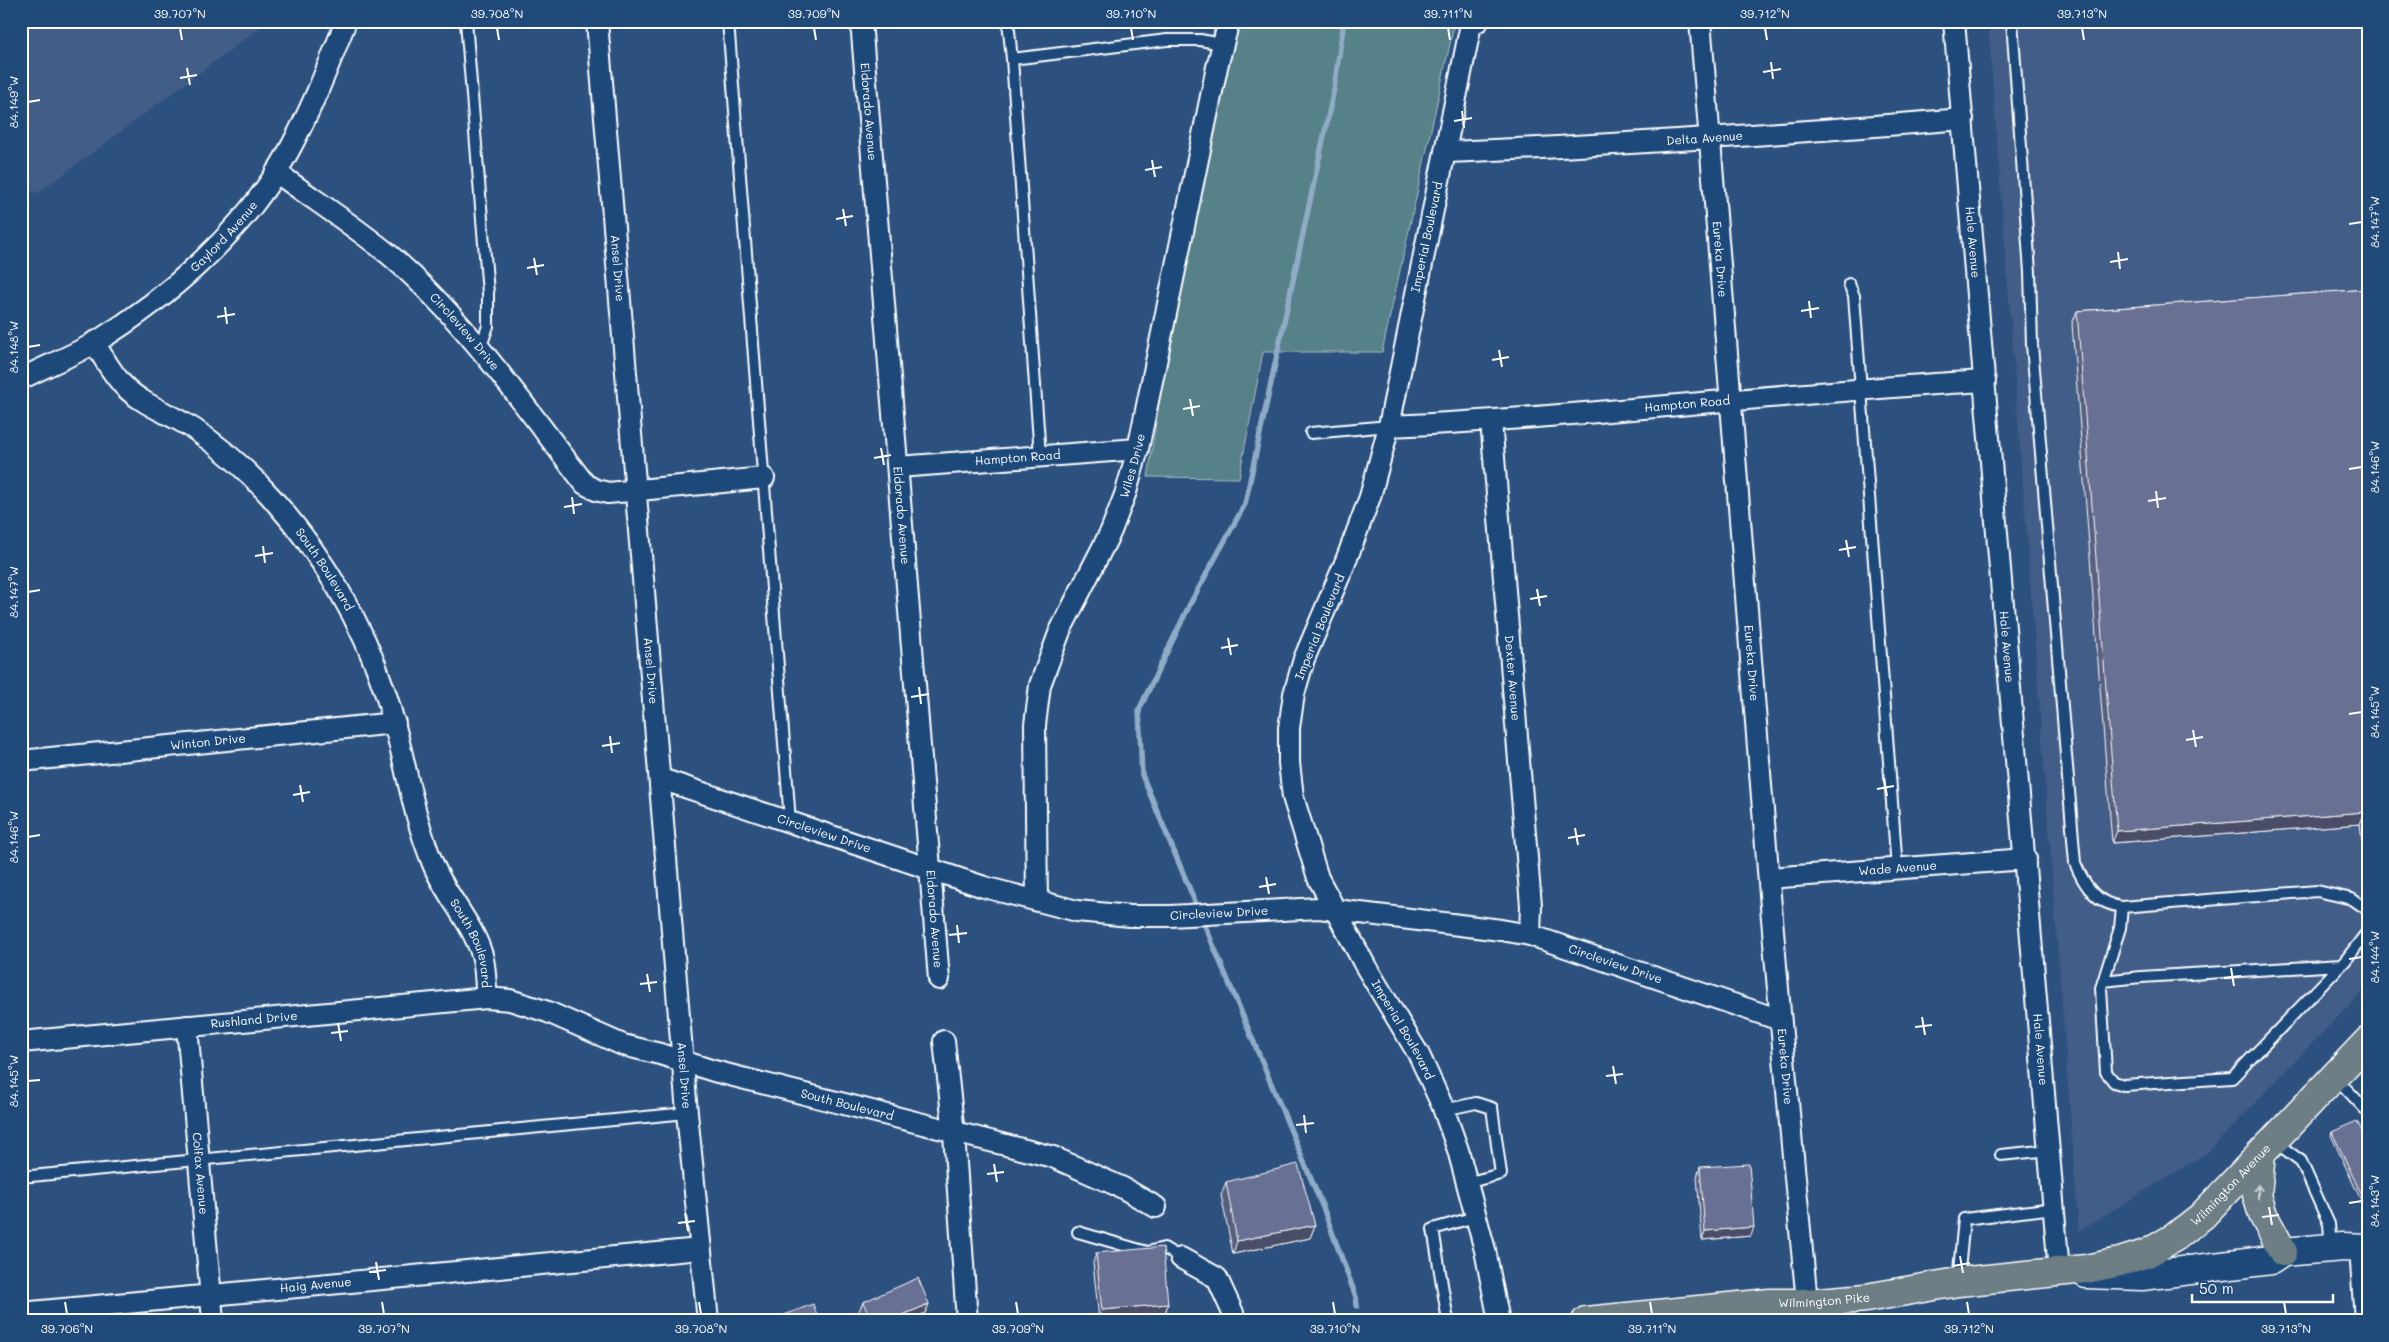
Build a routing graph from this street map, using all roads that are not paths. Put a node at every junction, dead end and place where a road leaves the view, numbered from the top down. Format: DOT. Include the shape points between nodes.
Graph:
graph roads {
  1 [pos="346,21"];
  2 [pos="466,21"];
  3 [pos="597,21"];
  4 [pos="728,21"];
  5 [pos="861,21"];
  6 [pos="1008,21"];
  7 [pos="1230,21"];
  8 [pos="1700,21"];
  9 [pos="1954,21"];
  10 [pos="2012,21"];
  11 [pos="1475,22"];
  12 [pos="1222,44"];
  13 [pos="1012,59"];
  14 [pos="1963,119"];
  15 [pos="1710,140"];
  16 [pos="1446,152"];
  17 [pos="276,172"];
  18 [pos="1849,284"];
  19 [pos="94,342"];
  20 [pos="480,349"];
  21 [pos="21,379"];
  22 [pos="1985,381"];
  23 [pos="1861,389"];
  24 [pos="1729,401"];
  25 [pos="1491,421"];
  26 [pos="1389,426"];
  27 [pos="1311,433"];
  28 [pos="1138,449"];
  29 [pos="1040,456"];
  30 [pos="898,467"];
  31 [pos="764,478"];
  32 [pos="635,489"];
  33 [pos="395,724"];
  34 [pos="21,762"];
  35 [pos="661,779"];
  36 [pos="790,821"];
  37 [pos="2026,858"];
  38 [pos="930,868"];
  39 [pos="1897,869"];
  40 [pos="1769,878"];
  41 [pos="1037,901"];
  42 [pos="2122,907"];
  43 [pos="2368,910"];
  44 [pos="1336,911"];
  45 [pos="2368,931"];
  46 [pos="1530,935"];
  47 [pos="2341,964"];
  48 [pos="939,979"];
  49 [pos="2103,981"];
  50 [pos="487,998"];
  51 [pos="1780,1020"];
  52 [pos="187,1026"];
  53 [pos="944,1041"];
  54 [pos="2368,1041"];
  55 [pos="21,1042"];
  56 [pos="684,1062"];
  57 [pos="2335,1076"];
  58 [pos="1444,1110"];
  59 [pos="2367,1111"];
  60 [pos="687,1113"];
  61 [pos="954,1134"];
  62 [pos="2268,1147"];
  63 [pos="2050,1150"];
  64 [pos="2001,1155"];
  65 [pos="198,1162"];
  66 [pos="21,1177"];
  67 [pos="1466,1183"];
  68 [pos="1156,1207"];
  69 [pos="2054,1208"];
  70 [pos="1475,1217"];
  71 [pos="1078,1232"];
  72 [pos="2331,1248"];
  73 [pos="2364,1248"];
  74 [pos="700,1249"];
  75 [pos="2283,1252"];
  76 [pos="1181,1258"];
  77 [pos="2059,1272"];
  78 [pos="1958,1282"];
  79 [pos="211,1294"];
  80 [pos="1808,1312"];
  81 [pos="21,1313"];
  82 [pos="1638,1318"];
  83 [pos="213,1321"];
  84 [pos="708,1321"];
  85 [pos="967,1321"];
  86 [pos="1234,1321"];
  87 [pos="1448,1321"];
  88 [pos="1499,1321"];
  89 [pos="1586,1321"];
  90 [pos="2283,1321"];
  91 [pos="2291,1321"];
  92 [pos="2365,1321"];
  1 -- 17 [label="street, Gaylord Avenue" via="322,82"];
  2 -- 20 [label="lane" via="488,294 488,326"];
  3 -- 32 [label="street, Ansel Drive"];
  4 -- 31 [label="lane"];
  5 -- 30 [label="street, Eldorado Avenue"];
  6 -- 13 [label="lane"];
  7 -- 12 [label="street, Wiles Drive"];
  8 -- 15 [label="street, Eureka Drive"];
  9 -- 14 [label="street, Hale Avenue"];
  10 -- 42 [label="lane" via="2030,272 2032,345 2075,863 2091,892"];
  11 -- 16 [label="street, Imperial Boulevard"];
  12 -- 13 [label="lane" via="1167,40"];
  12 -- 28 [label="street, Wiles Drive"];
  13 -- 29 [label="lane"];
  14 -- 15 [label="street, Delta Avenue"];
  14 -- 22 [label="street, Hale Avenue"];
  15 -- 16 [label="street, Delta Avenue"];
  15 -- 24 [label="street, Eureka Drive"];
  16 -- 26 [label="street, Imperial Boulevard"];
  17 -- 19 [label="street, Gaylord Avenue" via="241,219 208,254 165,293"];
  17 -- 20 [label="street, Circleview Drive" via="392,258 440,304"];
  18 -- 23 [label="lane" via="1854,296"];
  19 -- 21 [label="street, Gaylord Avenue"];
  19 -- 33 [label="street, South Boulevard" via="124,386 193,429 234,460 289,519 347,603 367,643"];
  20 -- 32 [label="street, Circleview Drive" via="512,386 585,484 608,492"];
  22 -- 23 [label="street, Hampton Road"];
  22 -- 37 [label="street, Hale Avenue"];
  23 -- 24 [label="street, Hampton Road"];
  23 -- 39 [label="lane"];
  24 -- 25 [label="street, Hampton Road"];
  24 -- 40 [label="street, Eureka Drive"];
  25 -- 26 [label="street, Hampton Road"];
  25 -- 46 [label="street, Dexter Avenue" via="1531,906"];
  26 -- 27 [label="lane"];
  26 -- 44 [label="street, Imperial Boulevard" via="1370,497 1304,659 1289,728 1293,797 1318,878"];
  28 -- 29 [label="street, Hampton Road"];
  28 -- 41 [label="street, Wiles Drive" via="1111,531 1060,631 1040,685 1035,725"];
  29 -- 30 [label="street, Hampton Road"];
  30 -- 38 [label="street, Eldorado Avenue"];
  31 -- 32 [label="street"];
  31 -- 36 [label="lane"];
  32 -- 35 [label="street, Ansel Drive"];
  33 -- 34 [label="street, Winton Drive"];
  33 -- 50 [label="street, South Boulevard" via="432,863 445,891 475,938 482,956"];
  35 -- 36 [label="street, Circleview Drive"];
  35 -- 56 [label="street, Ansel Drive"];
  36 -- 38 [label="street, Circleview Drive"];
  37 -- 39 [label="street, Wade Avenue"];
  37 -- 63 [label="street, Hale Avenue"];
  38 -- 41 [label="street, Circleview Drive"];
  38 -- 48 [label="street, Eldorado Avenue"];
  39 -- 40 [label="street, Wade Avenue"];
  40 -- 51 [label="street, Eureka Drive"];
  41 -- 44 [label="street, Circleview Drive" via="1096,914 1170,916 1319,908"];
  42 -- 43 [label="lane" via="2317,891 2352,899"];
  42 -- 49 [label="lane" via="2120,928"];
  44 -- 46 [label="street, Circleview Drive"];
  44 -- 58 [label="street, Imperial Boulevard" via="1419,1055"];
  45 -- 47 [label="lane"];
  46 -- 51 [label="street, Circleview Drive"];
  47 -- 49 [label="lane"];
  47 -- 49 [label="lane" via="2232,1078 2124,1085 2114,1082 2106,1072"];
  50 -- 52 [label="street, Rushland Drive"];
  50 -- 56 [label="street, South Boulevard" via="510,1000 548,1012 623,1045"];
  51 -- 80 [label="street, Eureka Drive"];
  52 -- 55 [label="street, Rushland Drive"];
  52 -- 65 [label="street, Colfax Avenue"];
  53 -- 61 [label="street"];
  54 -- 57 [label="main road, Wilmington Avenue"];
  56 -- 60 [label="street, Ansel Drive"];
  56 -- 61 [label="street, South Boulevard"];
  57 -- 59 [label="lane"];
  57 -- 62 [label="main road, Wilmington Avenue"];
  58 -- 67 [label="street, Imperial Boulevard"];
  58 -- 67 [label="lane" via="1476,1104 1492,1108 1502,1174"];
  60 -- 65 [label="lane"];
  60 -- 74 [label="street, Ansel Drive"];
  61 -- 68 [label="street, South Boulevard" via="1053,1157 1123,1188"];
  61 -- 85 [label="street"];
  62 -- 72 [label="lane" via="2301,1161 2329,1224"];
  75 -- 62 [label="main road, one-way" via="2263,1215 2257,1194"];
  62 -- 77 [label="main road, Wilmington Avenue" via="2202,1216 2175,1237 2148,1253 2120,1262"];
  63 -- 64 [label="lane"];
  63 -- 69 [label="street, Hale Avenue"];
  65 -- 66 [label="lane"];
  65 -- 79 [label="street, Colfax Avenue"];
  67 -- 70 [label="street, Imperial Boulevard"];
  69 -- 77 [label="street, Hale Avenue"];
  69 -- 78 [label="lane" via="1964,1219"];
  70 -- 87 [label="lane" via="1434,1229"];
  70 -- 88 [label="street, Imperial Boulevard"];
  71 -- 76 [label="lane" via="1147,1252 1164,1248"];
  72 -- 73 [label="main road"];
  72 -- 75 [label="main road"];
  73 -- 92 [label="street"];
  74 -- 79 [label="street, Haig Avenue"];
  74 -- 84 [label="street, Ansel Drive"];
  75 -- 77 [label="main road" via="2271,1260 2142,1276"];
  76 -- 86 [label="street" via="1217,1278"];
  77 -- 78 [label="main road, Wilmington Pike"];
  78 -- 80 [label="main road, Wilmington Pike"];
  79 -- 81 [label="street, Haig Avenue"];
  79 -- 83 [label="street, Colfax Avenue"];
  80 -- 82 [label="main road, Wilmington Pike" via="1770,1303"];
  82 -- 89 [label="main road, Wilmington Pike"];
  90 -- 91 [label="lane"];
}
